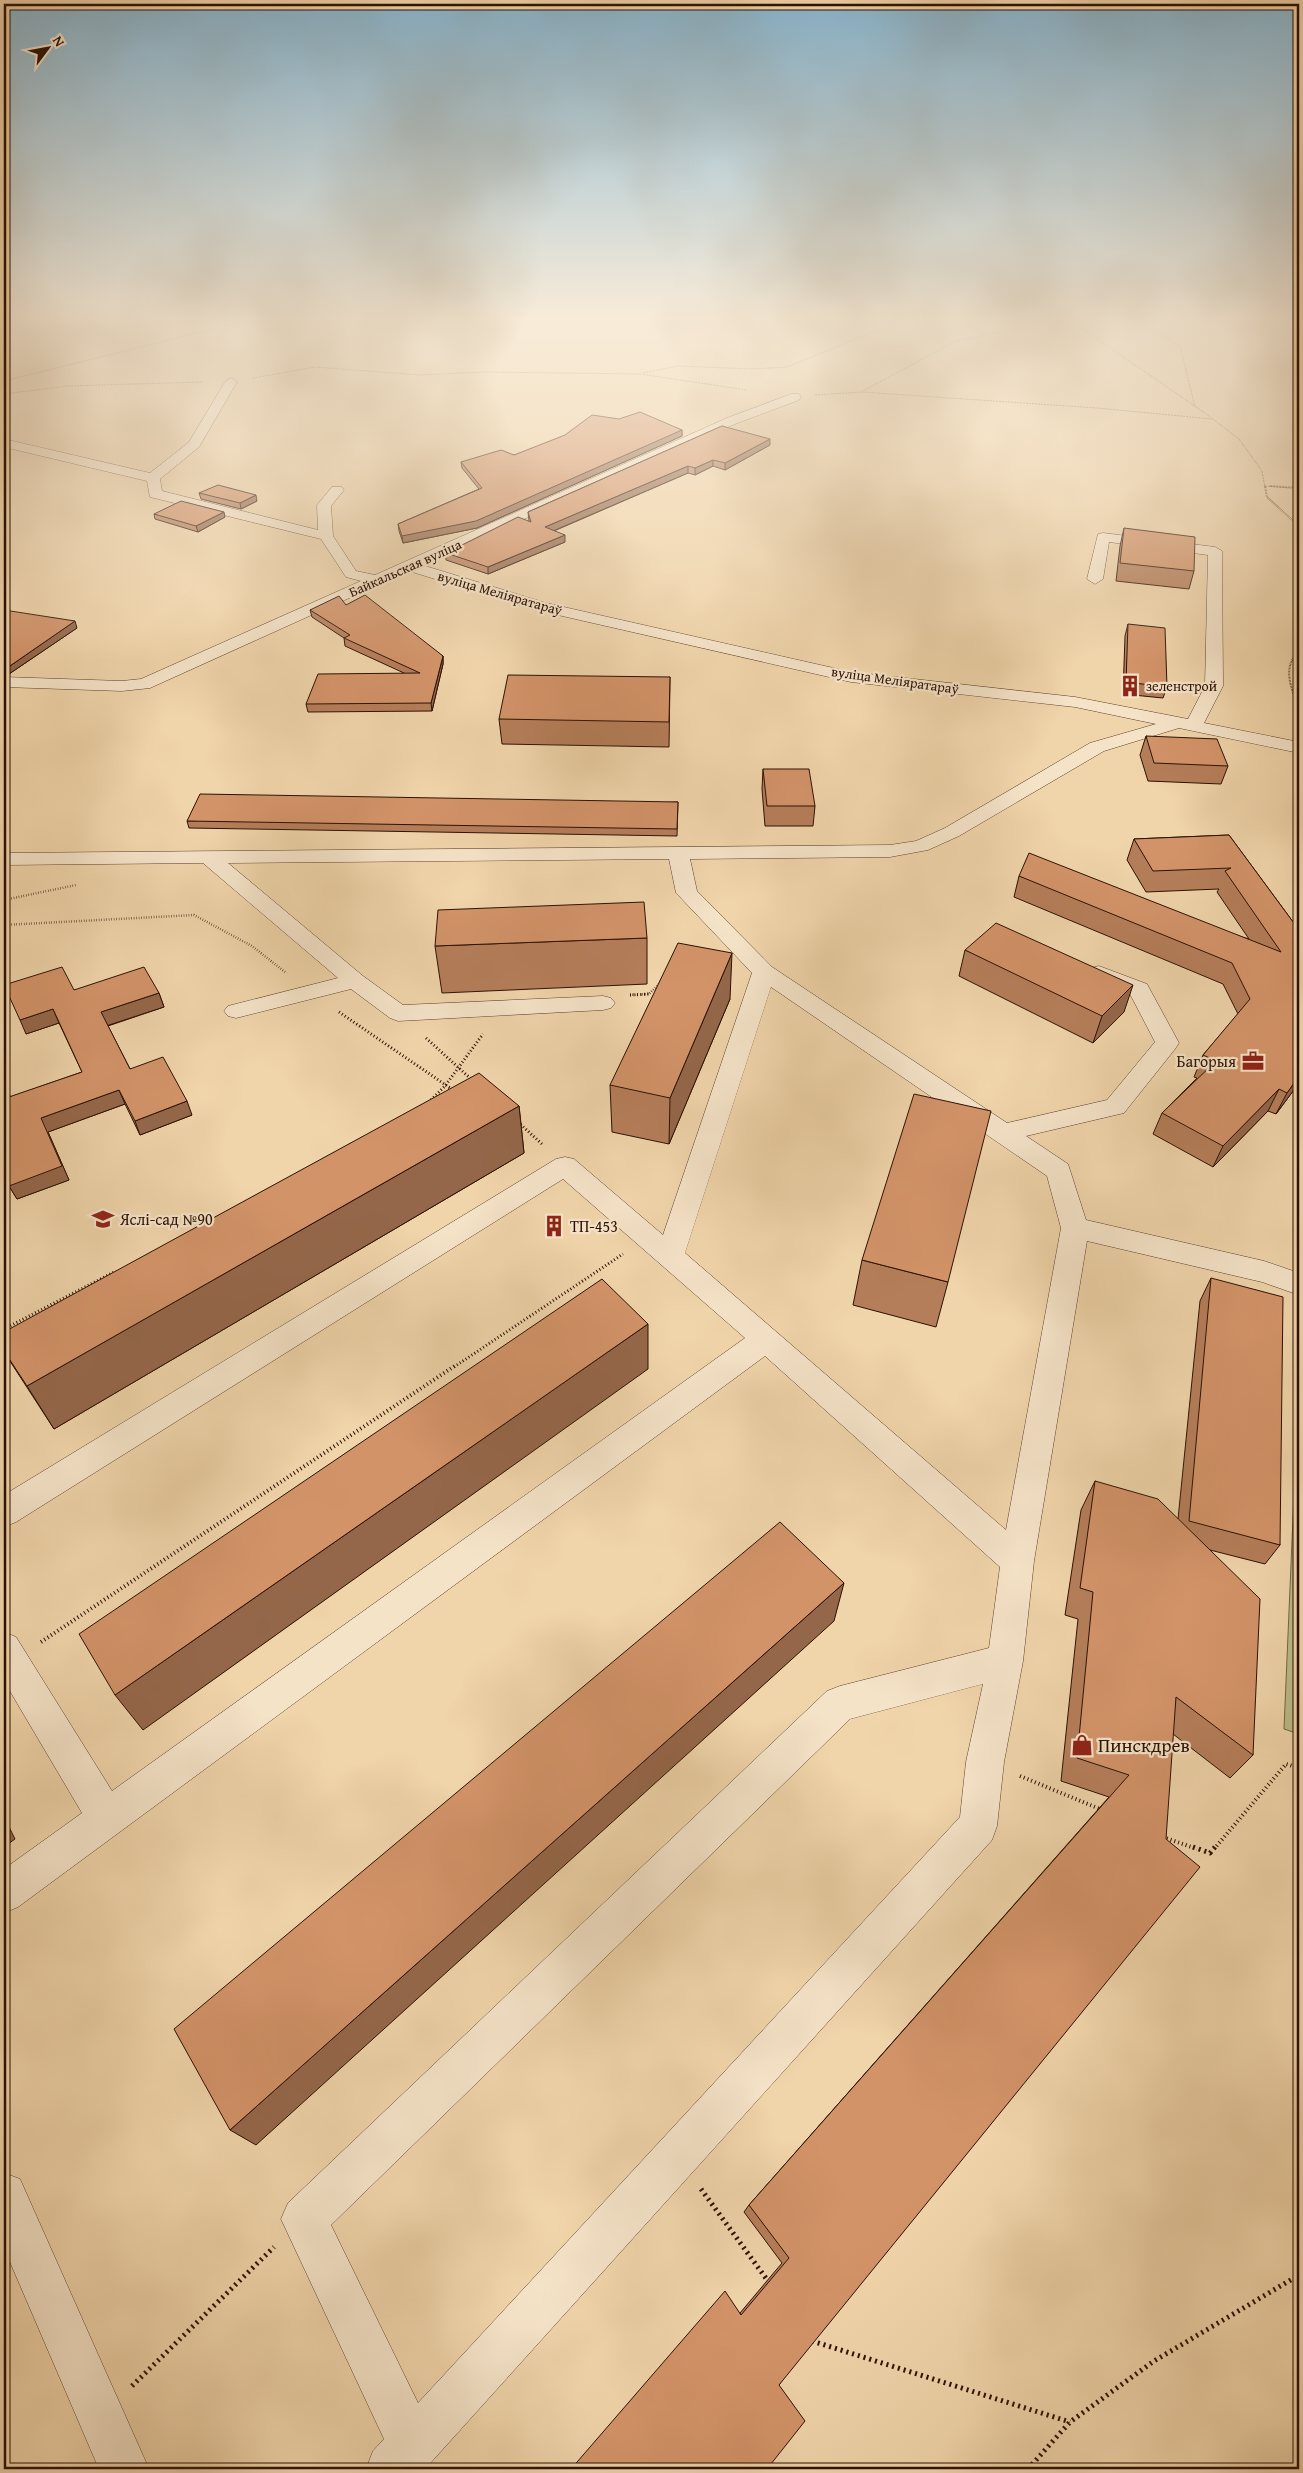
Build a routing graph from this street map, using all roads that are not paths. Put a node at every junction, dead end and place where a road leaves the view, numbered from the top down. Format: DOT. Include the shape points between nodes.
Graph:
graph roads {
  1 [pos="201,432"];
  2 [pos="706,432"];
  3 [pos="4,443"];
  4 [pos="153,478"];
  5 [pos="338,490"];
  6 [pos="326,536"];
  7 [pos="409,566"];
  8 [pos="1095,579"];
  9 [pos="376,580"];
  10 [pos="4,682"];
  11 [pos="1185,724"];
  12 [pos="1299,747"];
  13 [pos="678,852"];
  14 [pos="208,857"];
  15 [pos="4,858"];
  16 [pos="1078,964"];
  17 [pos="764,972"];
  18 [pos="355,981"];
  19 [pos="603,1003"];
  20 [pos="236,1011"];
  21 [pos="1003,1133"];
  22 [pos="1075,1228"];
  23 [pos="670,1256"];
  24 [pos="1299,1284"];
  25 [pos="766,1339"];
  26 [pos="4,1512"];
  27 [pos="1017,1561"];
  28 [pos="8,1656"];
  29 [pos="1005,1661"];
  30 [pos="107,1818"];
  31 [pos="4,1893"];
  32 [pos="4,2195"];
  33 [pos="402,2457"];
  34 [pos="124,2469"];
  1 -- 4 [label="street" via="194,444"];
  2 -- 7 [label="street, Байкальская вуліца"];
  3 -- 4 [label="street"];
  4 -- 6 [label="street" via="155,494"];
  5 -- 6 [label="street" via="324,505"];
  6 -- 9 [label="street" via="351,574"];
  7 -- 9 [label="street, Байкальская вуліца"];
  7 -- 11 [label="street, вуліца Меліяратараў" via="542,607 851,677 1075,702"];
  8 -- 11 [label="street" via="1103,537 1215,551 1214,686"];
  9 -- 10 [label="street, Байкальская вуліца" via="144,684"];
  11 -- 12 [label="street, вуліца Меліяратараў"];
  11 -- 13 [label="street" via="1097,747 952,832 921,846 890,851"];
  13 -- 14 [label="street"];
  13 -- 17 [label="street" via="686,893"];
  14 -- 15 [label="street"];
  14 -- 18 [label="street"];
  16 -- 21 [label="street" via="1138,989 1167,1043 1115,1107"];
  17 -- 21 [label="street"];
  17 -- 23 [label="street"];
  18 -- 19 [label="street" via="398,1013"];
  18 -- 20 [label="street"];
  21 -- 22 [label="street" via="1058,1171"];
  22 -- 24 [label="street" via="1264,1272"];
  22 -- 27 [label="street"];
  23 -- 25 [label="street"];
  23 -- 26 [label="street" via="566,1166"];
  25 -- 27 [label="street"];
  25 -- 30 [label="street"];
  27 -- 29 [label="street"];
  28 -- 30 [label="street"];
  29 -- 33 [label="street" via="985,1762 978,1826"];
  29 -- 33 [label="street" via="840,1704 304,2219"];
  30 -- 31 [label="street"];
  32 -- 34 [label="street"];
}
